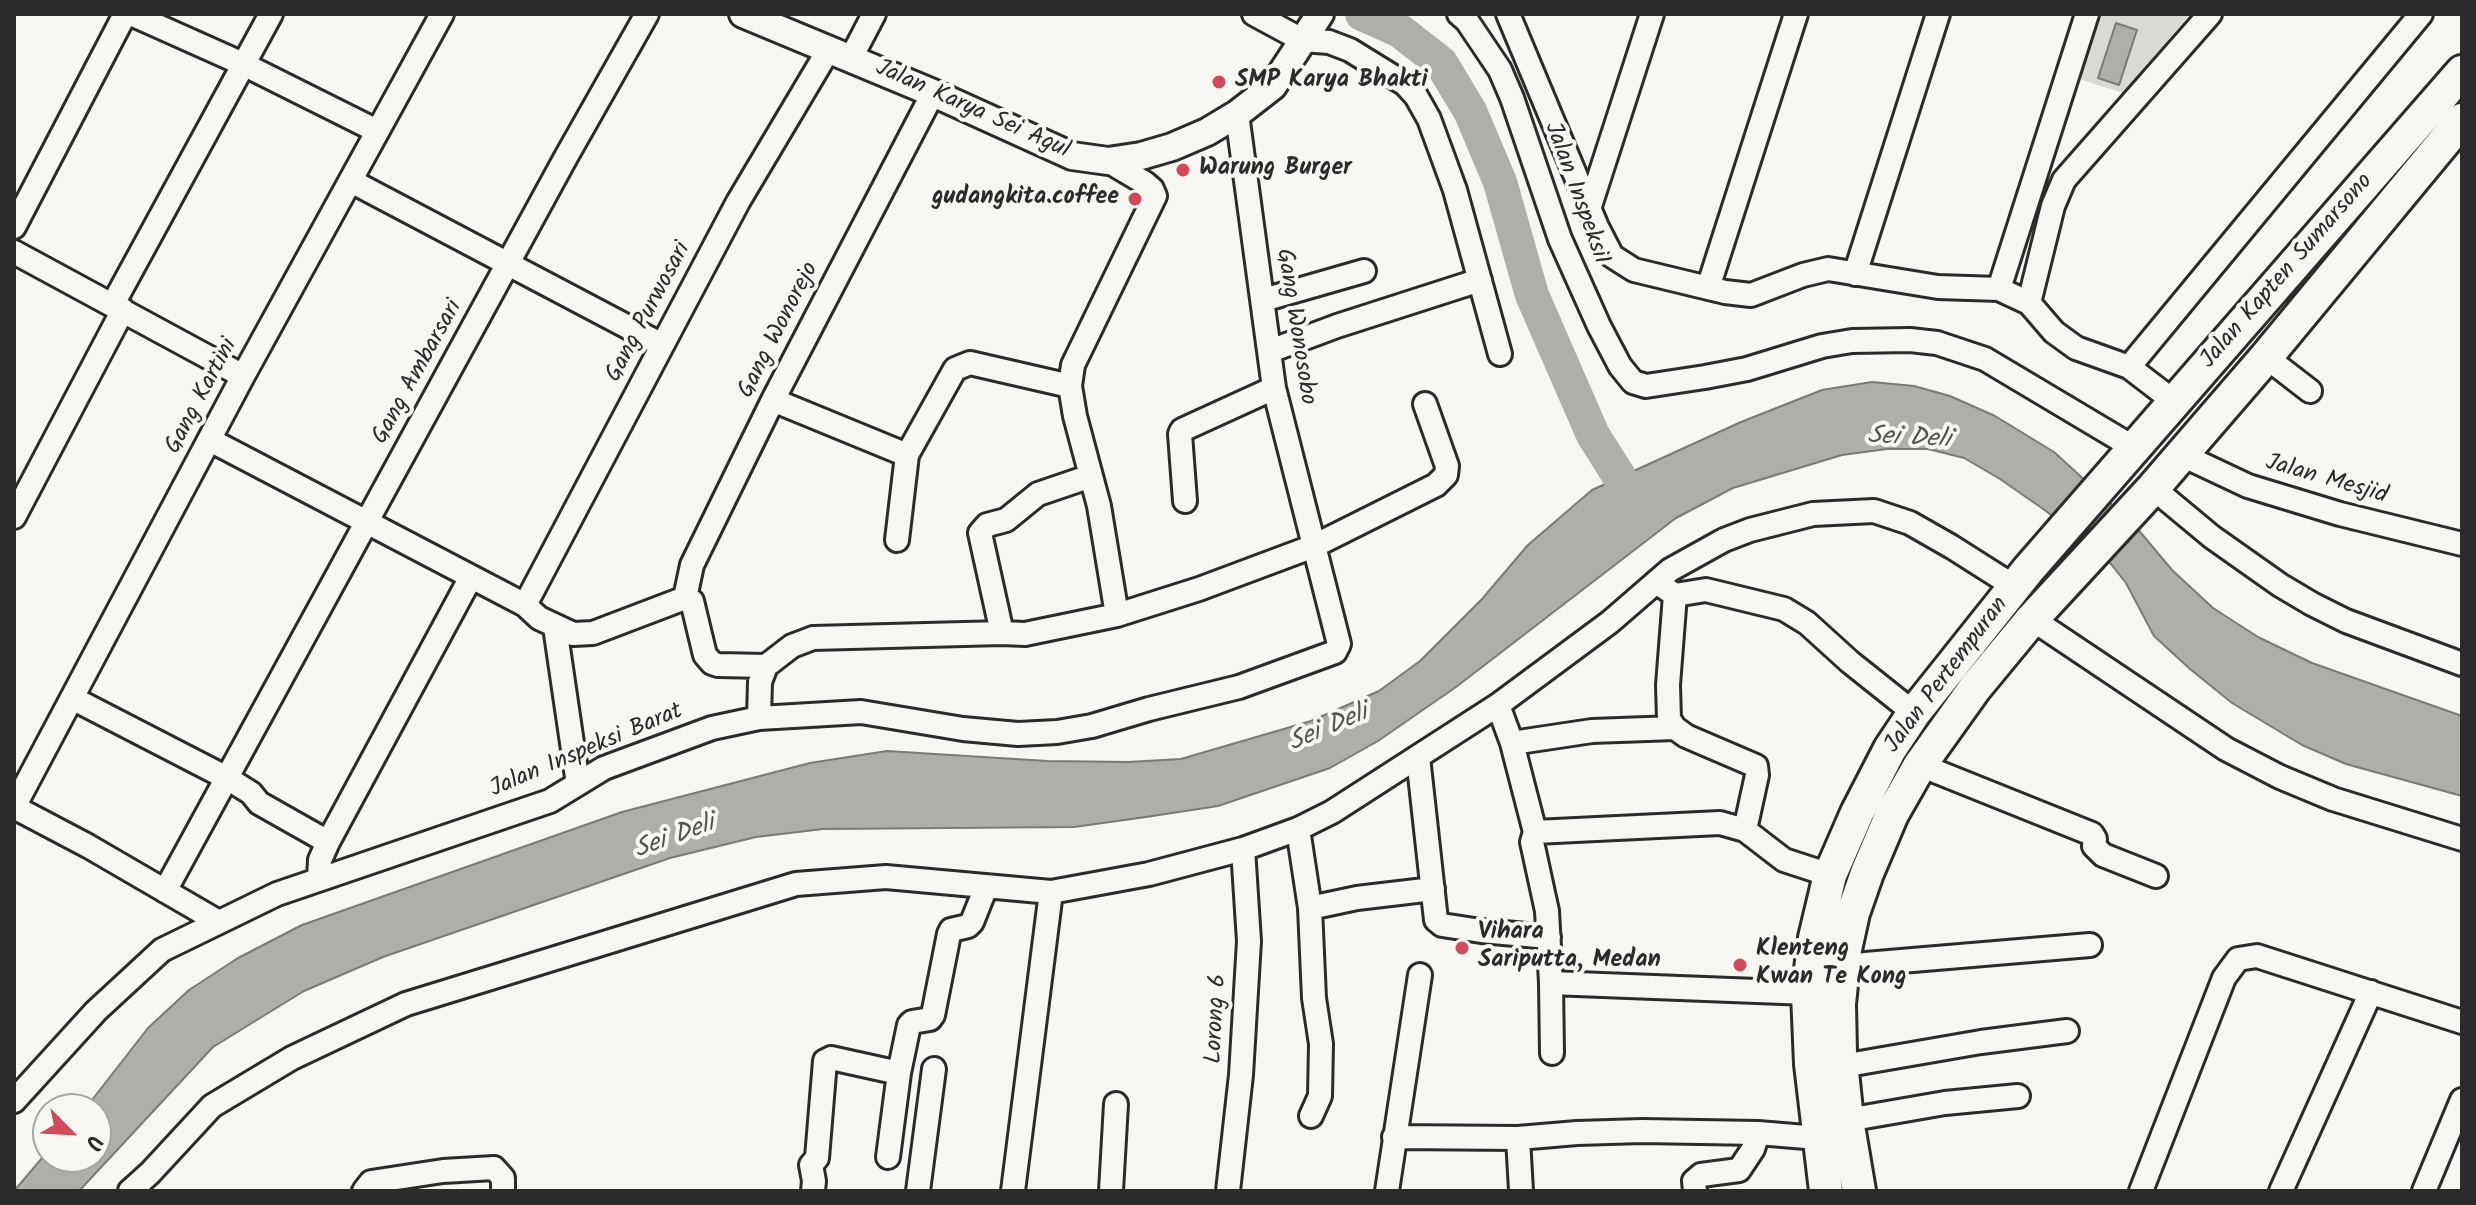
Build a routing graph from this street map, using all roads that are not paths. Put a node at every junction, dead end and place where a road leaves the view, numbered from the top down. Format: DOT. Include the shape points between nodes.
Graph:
graph roads {
  1 [pos="125,14"];
  2 [pos="131,14"];
  3 [pos="271,14"];
  4 [pos="442,14"];
  5 [pos="647,14"];
  6 [pos="743,14"];
  7 [pos="874,14"];
  8 [pos="1254,14"];
  9 [pos="1459,14"];
  10 [pos="1508,14"];
  11 [pos="1652,14"];
  12 [pos="1796,14"];
  13 [pos="1938,14"];
  14 [pos="2087,14"];
  15 [pos="2210,14"];
  16 [pos="2421,14"];
  17 [pos="1309,29"];
  18 [pos="840,54"];
  19 [pos="243,64"];
  20 [pos="2462,72"];
  21 [pos="933,93"];
  22 [pos="1237,114"];
  23 [pos="2462,120"];
  24 [pos="377,131"];
  25 [pos="1108,161"];
  26 [pos="351,181"];
  27 [pos="1589,209"];
  28 [pos="14,227"];
  29 [pos="14,252"];
  30 [pos="508,264"];
  31 [pos="1364,271"];
  32 [pos="1855,274"];
  33 [pos="1480,280"];
  34 [pos="1708,288"];
  35 [pos="1999,289"];
  36 [pos="1263,300"];
  37 [pos="2029,303"];
  38 [pos="118,307"];
  39 [pos="662,345"];
  40 [pos="1270,351"];
  41 [pos="1500,354"];
  42 [pos="2266,357"];
  43 [pos="2129,367"];
  44 [pos="243,376"];
  45 [pos="1070,386"];
  46 [pos="1274,388"];
  47 [pos="2310,391"];
  48 [pos="773,400"];
  49 [pos="2176,403"];
  50 [pos="1425,404"];
  51 [pos="210,440"];
  52 [pos="2180,454"];
  53 [pos="907,455"];
  54 [pos="2126,461"];
  55 [pos="1091,476"];
  56 [pos="2148,494"];
  57 [pos="1185,501"];
  58 [pos="14,517"];
  59 [pos="367,522"];
  60 [pos="897,540"];
  61 [pos="2462,544"];
  62 [pos="1314,546"];
  63 [pos="471,577"];
  64 [pos="2022,579"];
  65 [pos="1656,582"];
  66 [pos="1675,595"];
  67 [pos="685,598"];
  68 [pos="525,605"];
  69 [pos="2040,611"];
  70 [pos="1117,615"];
  71 [pos="555,627"];
  72 [pos="1002,633"];
  73 [pos="2462,664"];
  74 [pos="766,666"];
  75 [pos="72,698"];
  76 [pos="1498,705"];
  77 [pos="1914,713"];
  78 [pos="759,718"];
  79 [pos="1675,728"];
  80 [pos="1512,743"];
  81 [pos="1418,757"];
  82 [pos="1920,765"];
  83 [pos="232,768"];
  84 [pos="578,784"];
  85 [pos="14,807"];
  86 [pos="1298,829"];
  87 [pos="1745,830"];
  88 [pos="1535,832"];
  89 [pos="2462,839"];
  90 [pos="328,842"];
  91 [pos="1243,849"];
  92 [pos="1830,875"];
  93 [pos="2156,876"];
  94 [pos="319,878"];
  95 [pos="986,887"];
  96 [pos="1433,889"];
  97 [pos="165,891"];
  98 [pos="1051,892"];
  99 [pos="1310,908"];
  100 [pos="217,921"];
  101 [pos="1549,937"];
  102 [pos="2090,945"];
  103 [pos="1842,966"];
  104 [pos="1420,975"];
  105 [pos="1551,983"];
  106 [pos="2371,992"];
  107 [pos="1808,993"];
  108 [pos="2462,1022"];
  109 [pos="2067,1031"];
  110 [pos="1552,1053"];
  111 [pos="1842,1066"];
  112 [pos="934,1069"];
  113 [pos="899,1073"];
  114 [pos="2018,1096"];
  115 [pos="2462,1100"];
  116 [pos="14,1101"];
  117 [pos="1116,1104"];
  118 [pos="1311,1116"];
  119 [pos="1847,1120"];
  120 [pos="1758,1133"];
  121 [pos="1394,1137"];
  122 [pos="1518,1138"];
  123 [pos="1818,1138"];
  124 [pos="888,1157"];
  125 [pos="151,1182"];
  126 [pos="130,1191"];
  127 [pos="364,1191"];
  128 [pos="503,1191"];
  129 [pos="813,1191"];
  130 [pos="918,1191"];
  131 [pos="1013,1191"];
  132 [pos="1111,1191"];
  133 [pos="1228,1191"];
  134 [pos="1387,1191"];
  135 [pos="1521,1191"];
  136 [pos="1695,1191"];
  137 [pos="1826,1191"];
  138 [pos="1859,1191"];
  139 [pos="2141,1191"];
  140 [pos="2281,1191"];
  141 [pos="2424,1191"];
  1 -- 28 [label="street"];
  2 -- 19 [label="street"];
  3 -- 19 [label="street"];
  4 -- 24 [label="street, Gang Kartini"];
  5 -- 30 [label="street, Gang Ambarsari"];
  6 -- 18 [label="main road, Jalan Karya Sei Agul"];
  7 -- 18 [label="street, Gang Purwosari"];
  8 -- 17 [label="street"];
  9 -- 54 [label="street, Jalan InspeksiI" via="1500,70 1560,239 1599,326 1633,382 1646,386 1747,369 1852,341 1937,343 1985,359"];
  10 -- 27 [label="street"];
  11 -- 27 [label="street"];
  12 -- 34 [label="street"];
  13 -- 32 [label="street"];
  14 -- 35 [label="street"];
  15 -- 37 [label="street" via="2064,180"];
  16 -- 43 [label="street"];
  17 -- 22 [label="main road, Jalan Karya Sei Agul" via="1273,86"];
  17 -- 33 [label="street" via="1405,84 1416,96 1455,190"];
  18 -- 21 [label="main road, Jalan Karya Sei Agul"];
  18 -- 39 [label="street, Gang Purwosari" via="738,202"];
  19 -- 24 [label="street"];
  19 -- 38 [label="street"];
  20 -- 49 [label="highway, Jalan Kapten Sumarsono"];
  21 -- 25 [label="main road, Jalan Karya Sei Agul" via="1072,156"];
  21 -- 48 [label="street, Gang Wonorejo"];
  22 -- 25 [label="main road, Jalan Karya Sei Agul" via="1172,147"];
  22 -- 36 [label="street, Gang Wonosobo"];
  23 -- 42 [label="highway, Jalan Kapten Sumarsono"];
  24 -- 26 [label="street, Gang Kartini"];
  25 -- 45 [label="street" via="1145,183 1155,196 1073,365"];
  26 -- 30 [label="street"];
  26 -- 44 [label="street, Gang Kartini"];
  27 -- 34 [label="street" via="1612,256 1634,270"];
  29 -- 38 [label="street"];
  30 -- 39 [label="street"];
  30 -- 59 [label="street, Gang Ambarsari"];
  31 -- 36 [label="street"];
  32 -- 34 [label="street" via="1828,269 1751,295"];
  32 -- 35 [label="street" via="1938,287"];
  33 -- 40 [label="street"];
  33 -- 41 [label="street"];
  35 -- 37 [label="street"];
  36 -- 40 [label="street, Gang Wonosobo"];
  37 -- 43 [label="street" via="2076,348"];
  38 -- 44 [label="street"];
  38 -- 58 [label="street"];
  39 -- 68 [label="street, Gang Purwosari"];
  40 -- 46 [label="street, Gang Wonosobo"];
  42 -- 47 [label="street"];
  42 -- 52 [label="highway, Jalan Kapten Sumarsono"];
  43 -- 49 [label="street"];
  44 -- 51 [label="street, Gang Kartini"];
  45 -- 53 [label="street" via="962,364 947,378"];
  45 -- 55 [label="street"];
  46 -- 57 [label="street" via="1182,430"];
  46 -- 62 [label="street, Gang Wonosobo"];
  48 -- 53 [label="street"];
  48 -- 67 [label="street, Gang Wonorejo" via="692,565"];
  49 -- 54 [label="highway, Jalan Kapten Sumarsono"];
  50 -- 62 [label="street" via="1446,475 1436,485"];
  51 -- 59 [label="street"];
  51 -- 75 [label="street, Gang Kartini"];
  52 -- 56 [label="highway, Jalan Kapten Sumarsono"];
  52 -- 61 [label="street, Jalan Mesjid" via="2248,486"];
  53 -- 60 [label="street"];
  54 -- 64 [label="highway, Jalan Pertempuran"];
  55 -- 70 [label="street"];
  55 -- 72 [label="street" via="1038,494 980,533"];
  56 -- 69 [label="highway, Jalan Pertempuran"];
  56 -- 73 [label="street" via="2312,604"];
  59 -- 63 [label="street"];
  59 -- 83 [label="street, Gang Ambarsari"];
  62 -- 70 [label="street"];
  62 -- 78 [label="street, Jalan Inspeksi Barat" via="1338,648 1239,687 1057,732 977,730 861,712"];
  63 -- 68 [label="street"];
  63 -- 90 [label="street"];
  64 -- 65 [label="street" via="1910,523 1874,511 1813,514 1750,530 1690,558"];
  64 -- 77 [label="highway, Jalan Pertempuran"];
  65 -- 66 [label="street"];
  65 -- 76 [label="street"];
  66 -- 77 [label="street" via="1706,590 1784,609"];
  66 -- 79 [label="street" via="1667,710"];
  67 -- 71 [label="street" via="593,633 573,634"];
  67 -- 74 [label="street" via="692,601 705,655 712,663"];
  68 -- 71 [label="street"];
  69 -- 82 [label="highway, Jalan Pertempuran"];
  69 -- 89 [label="street" via="2226,749 2333,799"];
  70 -- 72 [label="street" via="1025,634"];
  71 -- 84 [label="street"];
  72 -- 74 [label="street" via="813,638"];
  74 -- 78 [label="street"];
  75 -- 83 [label="street"];
  75 -- 85 [label="street, Gang Kartini"];
  76 -- 80 [label="street"];
  76 -- 81 [label="street"];
  77 -- 92 [label="highway, Jalan Pertempuran" via="1890,749"];
  78 -- 84 [label="street, Jalan Inspeksi Barat" via="642,752"];
  79 -- 80 [label="street" via="1592,731"];
  79 -- 87 [label="street" via="1756,766"];
  80 -- 88 [label="street"];
  81 -- 86 [label="street"];
  81 -- 96 [label="street"];
  82 -- 93 [label="street" via="2088,832 2103,855"];
  82 -- 103 [label="highway, Jalan Pertempuran" via="1867,873"];
  83 -- 90 [label="street" via="259,803"];
  83 -- 97 [label="street, Gang Ambarsari"];
  84 -- 94 [label="street, Jalan Inspeksi Barat" via="550,801"];
  85 -- 97 [label="street"];
  86 -- 91 [label="street"];
  86 -- 99 [label="street"];
  87 -- 88 [label="street" via="1720,823"];
  87 -- 92 [label="street" via="1784,860"];
  88 -- 101 [label="street" via="1532,842"];
  90 -- 94 [label="street"];
  91 -- 98 [label="street"];
  91 -- 133 [label="street, Lorong 6" via="1249,941"];
  92 -- 107 [label="highway, Jalan Pertempuran"];
  94 -- 100 [label="street, Jalan Inspeksi Barat"];
  95 -- 98 [label="street"];
  95 -- 113 [label="street" via="972,922 949,934 933,1015 909,1025"];
  95 -- 125 [label="street" via="886,877 796,884 406,1004 292,1058 212,1106"];
  96 -- 99 [label="street"];
  96 -- 101 [label="street" via="1438,923"];
  97 -- 100 [label="street"];
  98 -- 131 [label="street"];
  99 -- 118 [label="street" via="1322,1075"];
  100 -- 116 [label="street, Jalan Inspeksi Barat" via="143,966"];
  101 -- 105 [label="street"];
  102 -- 103 [label="street"];
  103 -- 111 [label="highway, Jalan Pertempuran"];
  104 -- 121 [label="street"];
  105 -- 107 [label="street"];
  105 -- 110 [label="street"];
  106 -- 108 [label="street"];
  106 -- 139 [label="street" via="2257,956 2238,959 2224,978"];
  106 -- 140 [label="street"];
  107 -- 123 [label="highway, Jalan Pertempuran"];
  109 -- 111 [label="street"];
  111 -- 119 [label="highway, Jalan Pertempuran"];
  112 -- 130 [label="street"];
  113 -- 124 [label="street"];
  113 -- 129 [label="street" via="825,1061 817,1158 811,1165"];
  114 -- 119 [label="street"];
  115 -- 141 [label="street"];
  117 -- 132 [label="street"];
  119 -- 138 [label="highway, Jalan Pertempuran"];
  120 -- 122 [label="street" via="1642,1131"];
  120 -- 123 [label="street"];
  120 -- 136 [label="street" via="1739,1170 1701,1175 1694,1181"];
  121 -- 122 [label="street"];
  121 -- 134 [label="street"];
  122 -- 135 [label="street"];
  123 -- 137 [label="highway, Jalan Pertempuran"];
  125 -- 126 [label="street"];
  127 -- 128 [label="street" via="371,1182 494,1168 503,1178"];
}
